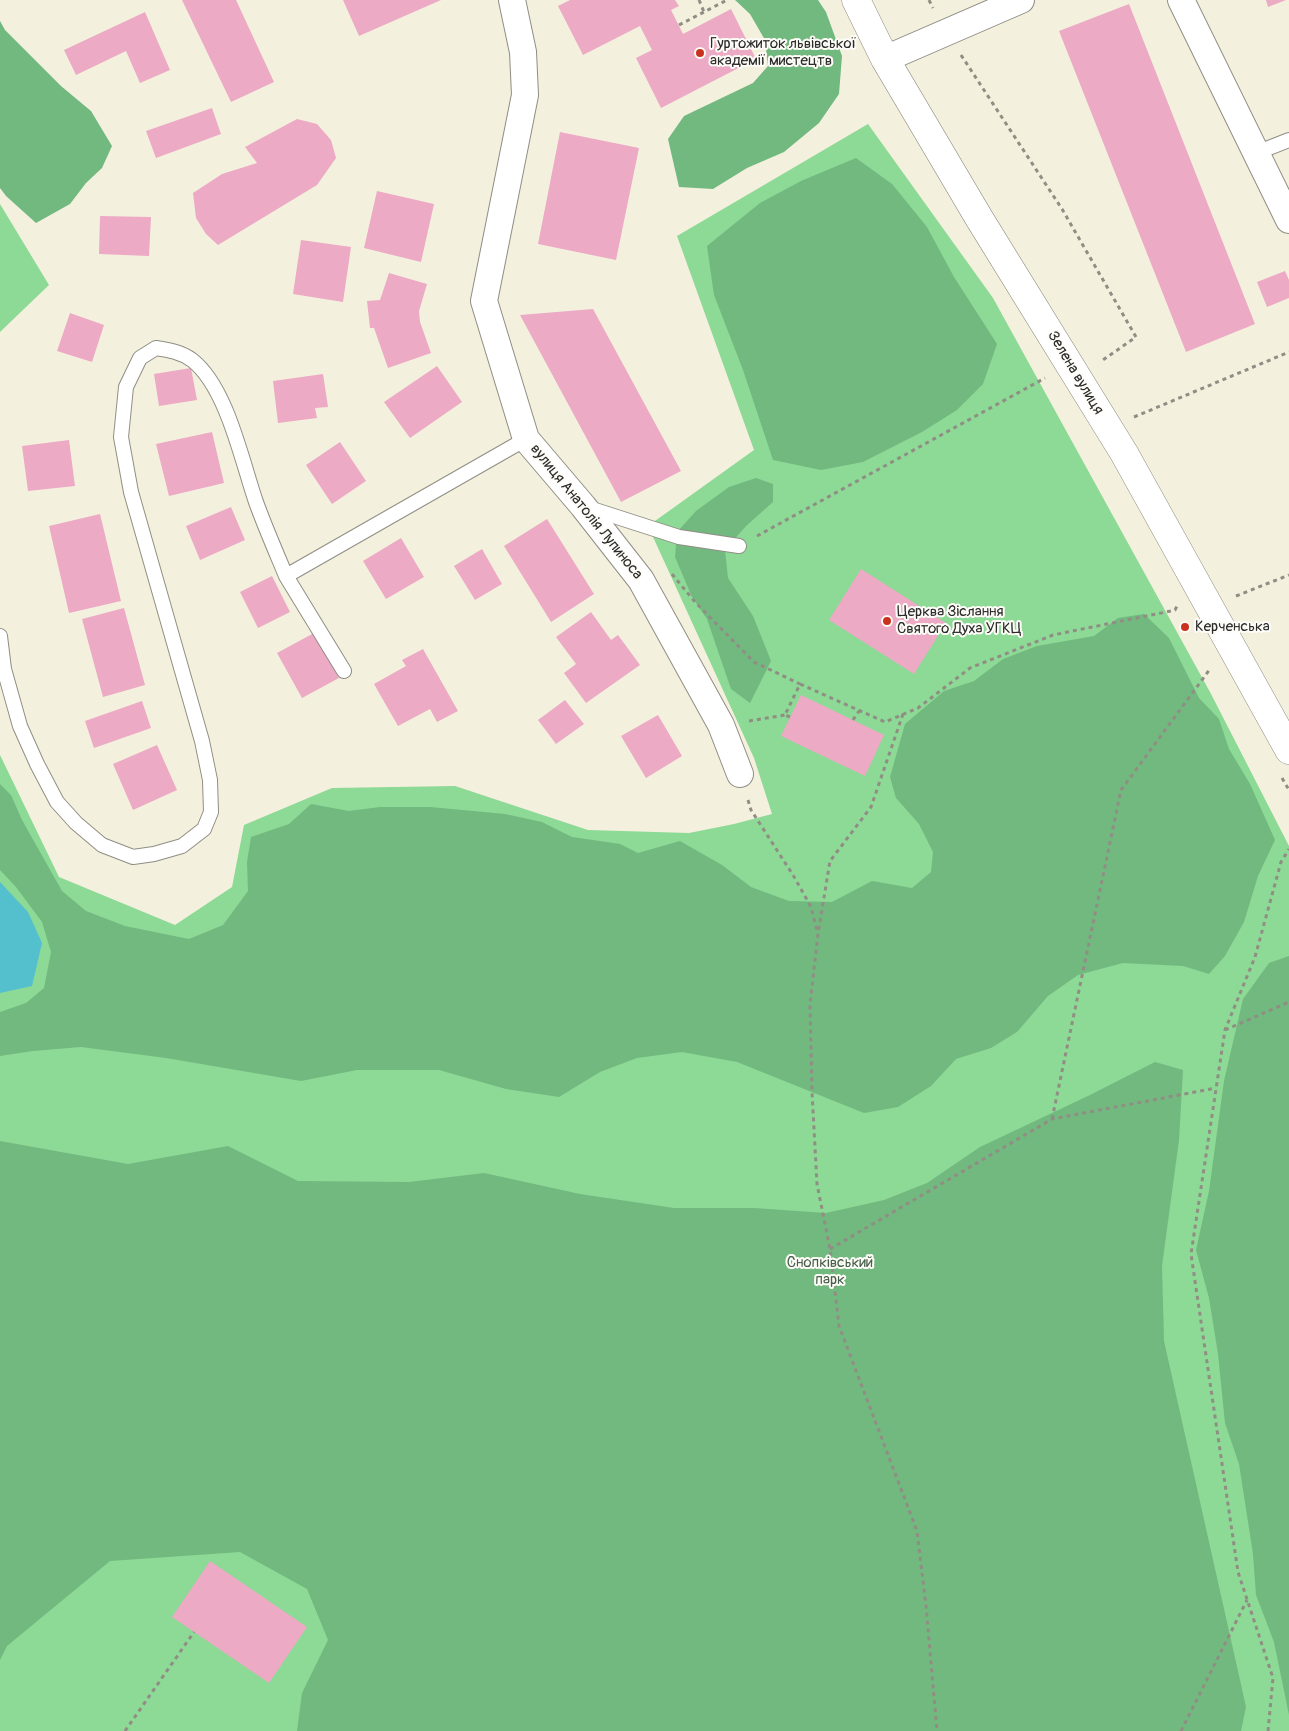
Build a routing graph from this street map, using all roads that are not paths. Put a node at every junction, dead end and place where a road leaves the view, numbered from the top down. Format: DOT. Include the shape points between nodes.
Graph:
graph roads {
  1 [pos="512,0"];
  2 [pos="856,0"];
  3 [pos="1021,0"];
  4 [pos="1181,0"];
  5 [pos="885,58"];
  6 [pos="1289,140"];
  7 [pos="1256,153"];
  8 [pos="1289,220"];
  9 [pos="526,439"];
  10 [pos="583,506"];
  11 [pos="739,546"];
  12 [pos="286,576"];
  13 [pos="0,636"];
  14 [pos="344,671"];
  15 [pos="1289,750"];
  16 [pos="740,774"];
  1 -- 9 [label="street, вулиця Анатолія Лупиноса" via="522,52 524,95 484,301"];
  2 -- 5 [label="main road, Зелена вулиця"];
  3 -- 5 [label="street"];
  4 -- 7 [label="street"];
  5 -- 15 [label="main road, Зелена вулиця" via="1124,453"];
  6 -- 7 [label="lane"];
  7 -- 8 [label="street"];
  9 -- 10 [label="street, вулиця Анатолія Лупиноса"];
  9 -- 12 [label="lane"];
  10 -- 11 [label="lane" via="679,537"];
  10 -- 16 [label="street, вулиця Анатолія Лупиноса" via="641,580 721,725"];
  12 -- 13 [label="lane" via="256,501 234,430 206,374 192,360 176,352 156,348 140,358 126,387 121,437 131,492 202,740 210,780 211,812 204,829 182,846 134,857 102,845 76,823 57,802 20,726 4,669"];
  12 -- 14 [label="lane"];
}
